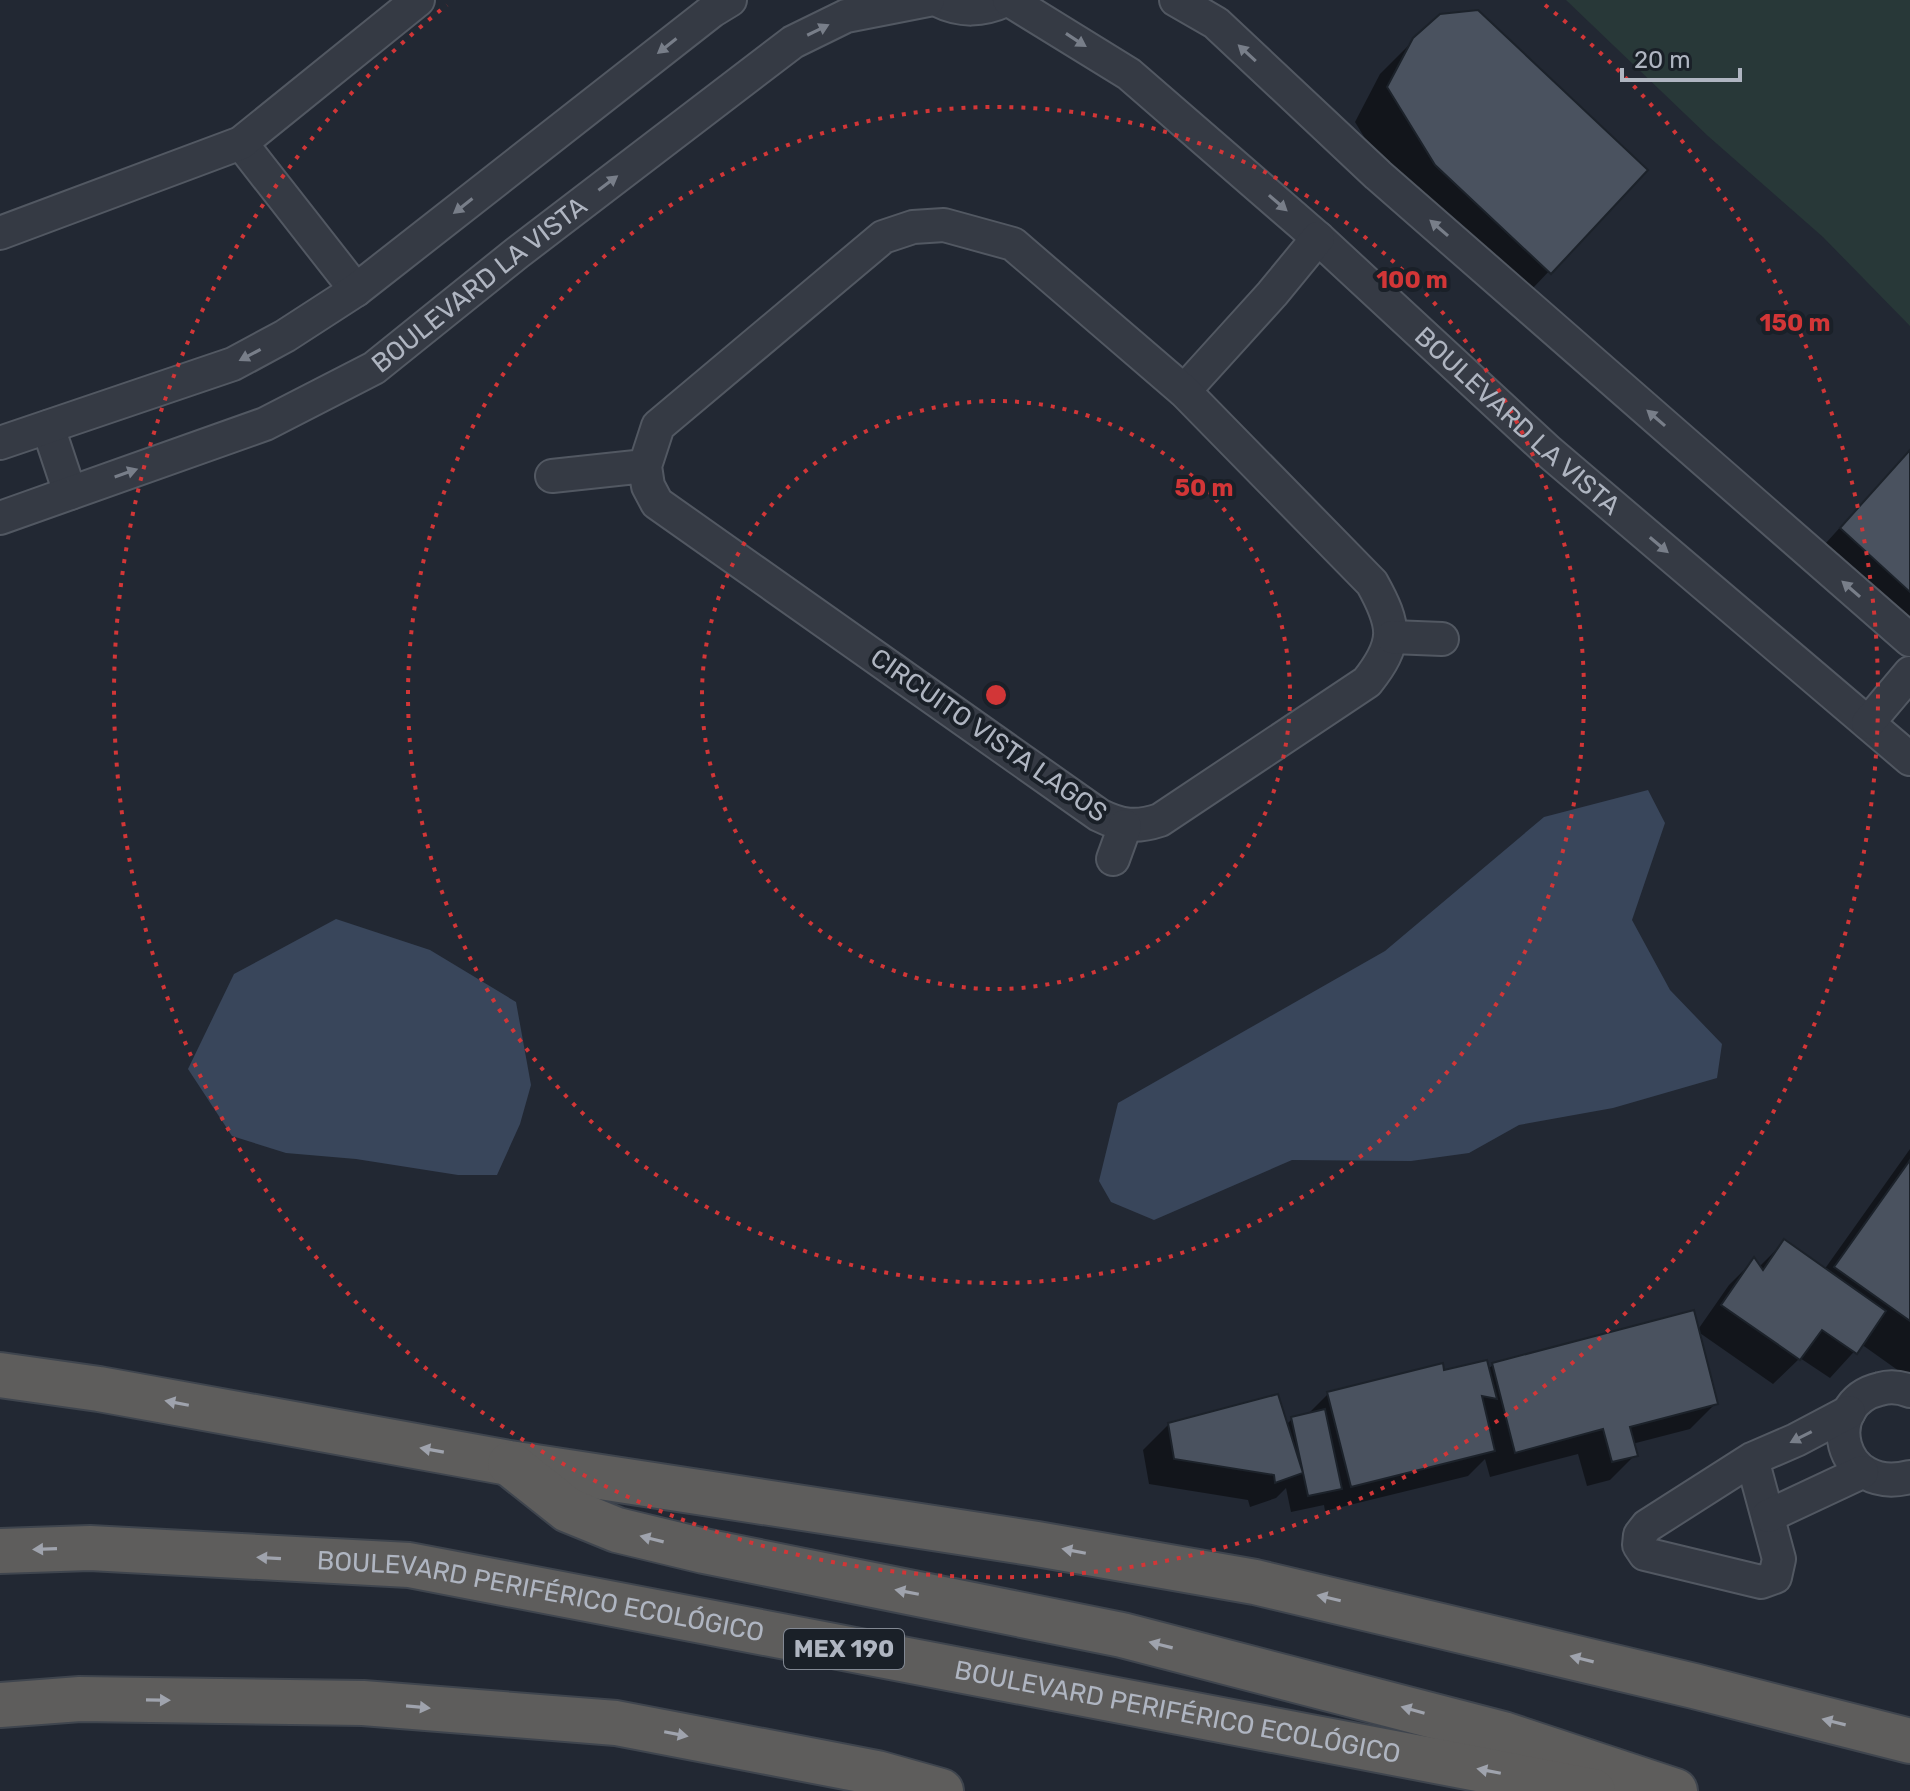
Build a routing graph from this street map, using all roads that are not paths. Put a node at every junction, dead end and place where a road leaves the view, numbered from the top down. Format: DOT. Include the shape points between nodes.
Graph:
graph roads {
  1 [pos="418,0"];
  2 [pos="730,0"];
  3 [pos="928,0"];
  4 [pos="937,0"];
  5 [pos="1008,0"];
  6 [pos="1176,0"];
  7 [pos="241,143"];
  8 [pos="0,233"];
  9 [pos="1318,238"];
  10 [pos="356,290"];
  11 [pos="1184,391"];
  12 [pos="48,427"];
  13 [pos="0,443"];
  14 [pos="645,466"];
  15 [pos="552,476"];
  16 [pos="70,493"];
  17 [pos="0,518"];
  18 [pos="1392,637"];
  19 [pos="1442,639"];
  20 [pos="1910,640"];
  21 [pos="1910,673"];
  22 [pos="1868,723"];
  23 [pos="1910,759"];
  24 [pos="1125,826"];
  25 [pos="1113,859"];
  26 [pos="0,1375"];
  27 [pos="1910,1391"];
  28 [pos="1849,1412"];
  29 [pos="1752,1459"];
  30 [pos="509,1463"];
  31 [pos="1862,1472"];
  32 [pos="1910,1477"];
  33 [pos="1768,1516"];
  34 [pos="0,1551"];
  35 [pos="0,1705"];
  36 [pos="1910,1741"];
  37 [pos="941,1791"];
  38 [pos="1593,1791"];
  39 [pos="1675,1791"];
  1 -- 7 [label="street"];
  2 -- 10 [label="street, one-way"];
  16 -- 3 [label="street, BOULEVARD LA VISTA, one-way" via="265,424 374,368 793,42 846,16"];
  4 -- 5 [label="street" via="971,10"];
  5 -- 9 [label="street, BOULEVARD LA VISTA, one-way" via="1129,74"];
  20 -- 6 [label="street, one-way" via="1378,175 1216,23"];
  7 -- 8 [label="street"];
  7 -- 10 [label="street"];
  9 -- 11 [label="street"];
  9 -- 22 [label="street, BOULEVARD LA VISTA, one-way" via="1548,451"];
  10 -- 12 [label="street, one-way" via="233,364"];
  11 -- 14 [label="street" via="1013,244 944,225 913,227 883,237 658,426"];
  11 -- 18 [label="street" via="1372,583"];
  12 -- 13 [label="street"];
  12 -- 16 [label="street"];
  14 -- 15 [label="street"];
  14 -- 24 [label="street, CIRCUITO VISTA LAGOS" via="657,503 1099,815"];
  16 -- 17 [label="street, BOULEVARD LA VISTA"];
  18 -- 19 [label="street"];
  18 -- 24 [label="street, CIRCUITO VISTA LAGOS" via="1367,682 1160,820"];
  21 -- 22 [label="street"];
  22 -- 23 [label="street, BOULEVARD LA VISTA"];
  24 -- 25 [label="street"];
  30 -- 26 [label="highway, one-way"];
  27 -- 28 [label="street" via="1872,1391"];
  28 -- 29 [label="street, one-way"];
  28 -- 31 [label="street" via="1844,1444"];
  29 -- 33 [label="street"];
  29 -- 33 [label="street" via="1647,1526 1639,1545 1655,1557 1768,1582 1775,1577 1779,1559"];
  36 -- 30 [label="highway, one-way" via="1255,1582"];
  39 -- 30 [label="highway, one-way" via="1503,1734 1122,1635 617,1530 568,1510"];
  31 -- 32 [label="street" via="1893,1481"];
  31 -- 33 [label="street"];
  38 -- 34 [label="highway, BOULEVARD PERIFÉRICO ECOLÓGICO / MEX 190, one-way" via="409,1565 90,1548"];
  35 -- 37 [label="highway, one-way" via="80,1699 363,1703 616,1723 877,1773"];
}
